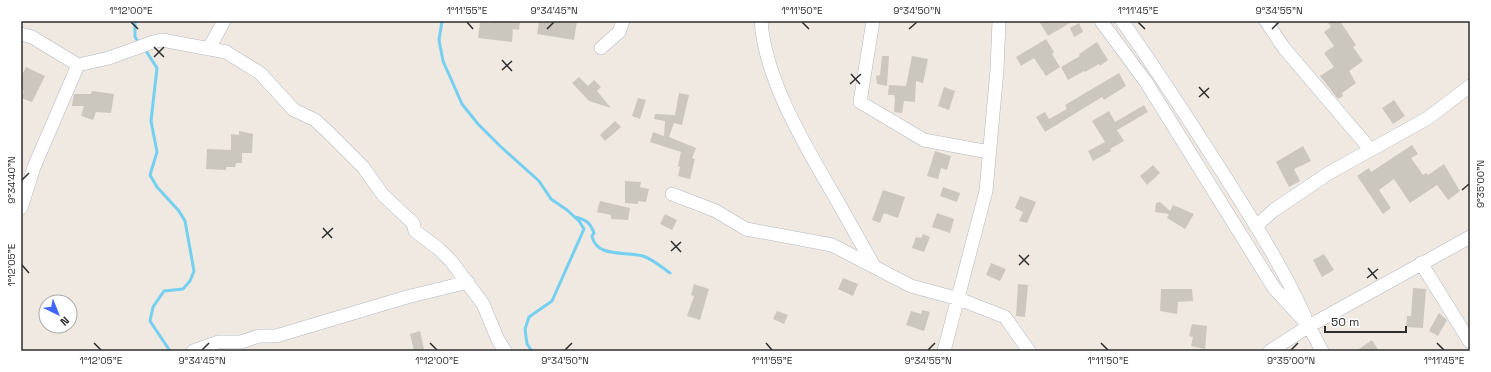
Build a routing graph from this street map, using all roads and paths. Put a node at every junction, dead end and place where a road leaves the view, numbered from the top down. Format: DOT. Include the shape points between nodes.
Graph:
graph roads {
  1 [pos="224,21"];
  2 [pos="623,21"];
  3 [pos="761,21"];
  4 [pos="873,21"];
  5 [pos="999,21"];
  6 [pos="1101,21"];
  7 [pos="1122,21"];
  8 [pos="1266,21"];
  9 [pos="21,34"];
  10 [pos="209,48"];
  11 [pos="601,48"];
  12 [pos="78,65"];
  13 [pos="1470,86"];
  14 [pos="1370,149"];
  15 [pos="989,152"];
  16 [pos="672,194"];
  17 [pos="21,208"];
  18 [pos="1256,226"];
  19 [pos="1470,237"];
  20 [pos="1421,263"];
  21 [pos="874,267"];
  22 [pos="468,282"];
  23 [pos="959,299"];
  24 [pos="1309,326"];
  25 [pos="1470,342"];
  26 [pos="193,351"];
  27 [pos="505,351"];
  28 [pos="944,351"];
  29 [pos="1029,351"];
  30 [pos="1270,351"];
  31 [pos="1322,351"];
  1 -- 10 [label="street"];
  2 -- 11 [label="street" via="619,32"];
  3 -- 21 [label="street" via="762,35 774,77 810,154"];
  4 -- 15 [label="street" via="860,102 924,140"];
  5 -- 15 [label="street"];
  6 -- 24 [label="street" via="1146,82 1274,288"];
  7 -- 18 [label="street" via="1154,66"];
  8 -- 14 [label="street" via="1284,48"];
  9 -- 12 [label="street" via="32,37"];
  10 -- 12 [label="street" via="162,40 109,58"];
  10 -- 22 [label="street" via="226,52 260,73 294,110 315,120 328,131 363,167 383,195 413,223 415,231 439,249"];
  12 -- 17 [label="street" via="34,167"];
  13 -- 14 [label="street" via="1428,118"];
  14 -- 18 [label="street" via="1274,210"];
  15 -- 23 [label="street" via="986,191"];
  16 -- 21 [label="street" via="716,211 746,229 832,245"];
  18 -- 24 [label="street" via="1290,283"];
  19 -- 20 [label="street"];
  20 -- 24 [label="street"];
  20 -- 25 [label="street"];
  21 -- 23 [label="street" via="911,286"];
  22 -- 26 [label="street" via="407,297 276,336 259,336 241,342 218,342"];
  22 -- 27 [label="street" via="483,304"];
  23 -- 28 [label="street"];
  23 -- 29 [label="street" via="1005,317"];
  24 -- 30 [label="street"];
  24 -- 31 [label="street"];
}
